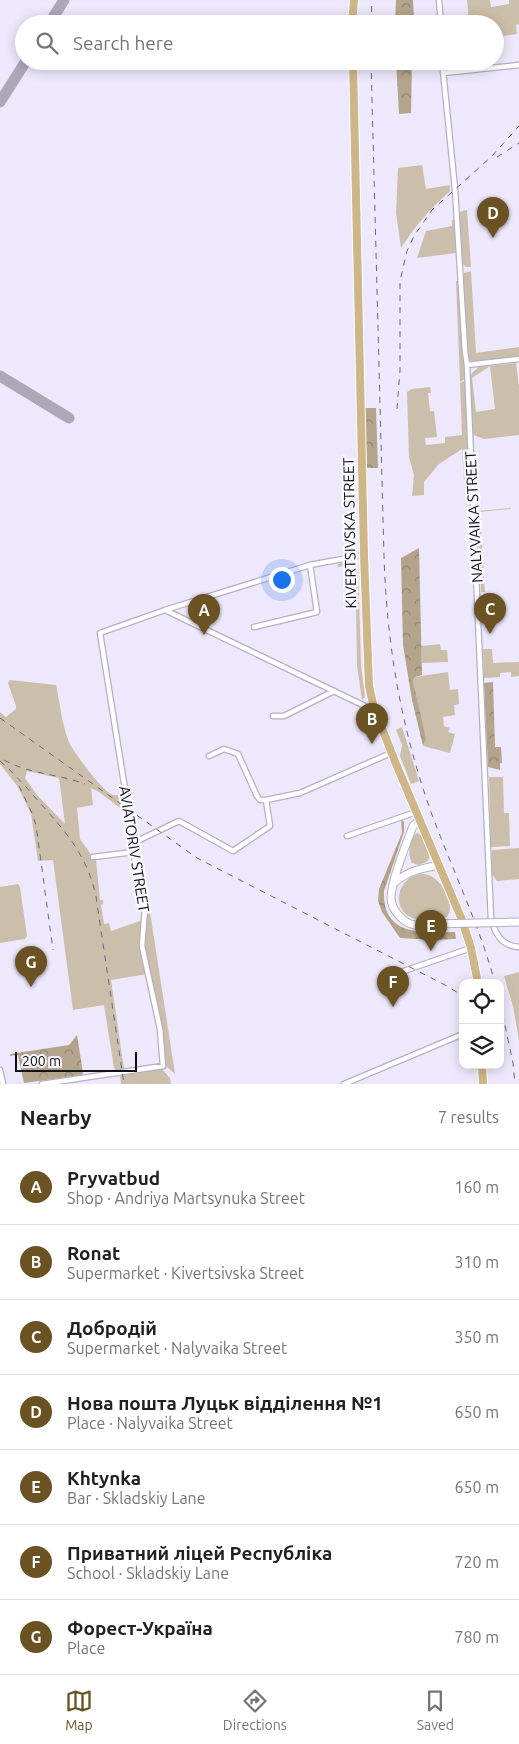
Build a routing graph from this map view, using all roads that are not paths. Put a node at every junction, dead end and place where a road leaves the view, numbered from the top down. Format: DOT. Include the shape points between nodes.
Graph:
graph roads {
  1 [pos="354,0"];
  2 [pos="440,0"];
  3 [pos="353,15"];
  4 [pos="441,15"];
  5 [pos="519,65"];
  6 [pos="504,67"];
  7 [pos="353,70"];
  8 [pos="443,70"];
  9 [pos="472,70"];
  10 [pos="443,73"];
  11 [pos="519,359"];
  12 [pos="467,365"];
  13 [pos="364,555"];
  14 [pos="310,565"];
  15 [pos="165,610"];
  16 [pos="254,627"];
  17 [pos="334,691"];
  18 [pos="374,708"];
  19 [pos="273,716"];
  20 [pos="392,753"];
  21 [pos="209,756"];
  22 [pos="266,800"];
  23 [pos="416,812"];
  24 [pos="420,820"];
  25 [pos="347,836"];
  26 [pos="133,843"];
  27 [pos="134,852"];
  28 [pos="93,857"];
  29 [pos="439,866"];
  30 [pos="394,883"];
  31 [pos="519,922"];
  32 [pos="519,947"];
  33 [pos="471,948"];
  34 [pos="398,973"];
  35 [pos="477,979"];
  36 [pos="459,1036"];
  37 [pos="482,1069"];
  38 [pos="0,1070"];
  39 [pos="4,1084"];
  40 [pos="42,1084"];
  41 [pos="344,1084"];
  42 [pos="483,1084"];
  1 -- 3 [label="main road"];
  2 -- 4 [label="street"];
  5 -- 6 [label="street"];
  7 -- 13 [label="main road, KIVERTSIVSKA STREET"];
  8 -- 10 [label="street, NALYVAIKA STREET"];
  9 -- 10 [label="street"];
  10 -- 12 [label="street, NALYVAIKA STREET"];
  11 -- 12 [label="street"];
  12 -- 32 [label="street, NALYVAIKA STREET" via="491,920 499,938 510,946"];
  13 -- 14 [label="street"];
  13 -- 18 [label="main road, KIVERTSIVSKA STREET" via="367,669"];
  14 -- 15 [label="street"];
  14 -- 16 [label="street" via="317,612"];
  15 -- 17 [label="street"];
  15 -- 26 [label="street, AVIATORIV STREET" via="100,633"];
  17 -- 18 [label="street"];
  17 -- 19 [label="street" via="284,716"];
  18 -- 20 [label="main road, KIVERTSIVSKA STREET"];
  20 -- 22 [label="street" via="300,794"];
  20 -- 23 [label="main road, KIVERTSIVSKA STREET"];
  21 -- 22 [label="street" via="224,749 238,754 257,796"];
  22 -- 26 [label="street" via="270,826 233,850 179,821"];
  23 -- 24 [label="main road, KIVERTSIVSKA STREET"];
  23 -- 25 [label="street"];
  24 -- 29 [label="main road, KIVERTSIVSKA STREET"];
  24 -- 30 [label="main road" via="413,826"];
  26 -- 27 [label="street, AVIATORIV STREET"];
  27 -- 28 [label="street"];
  27 -- 40 [label="street, AVIATORIV STREET" via="145,908 142,946 160,1029 162,1066"];
  29 -- 30 [label="main road" via="415,869"];
  29 -- 33 [label="main road, KIVERTSIVSKA STREET"];
  30 -- 31 [label="main road, bridge" via="393,906 400,918 415,925"];
  33 -- 34 [label="street"];
  33 -- 35 [label="main road, KIVERTSIVSKA STREET"];
  36 -- 41 [label="street"];
  37 -- 42 [label="main road"];
  38 -- 39 [label="street"];
}
